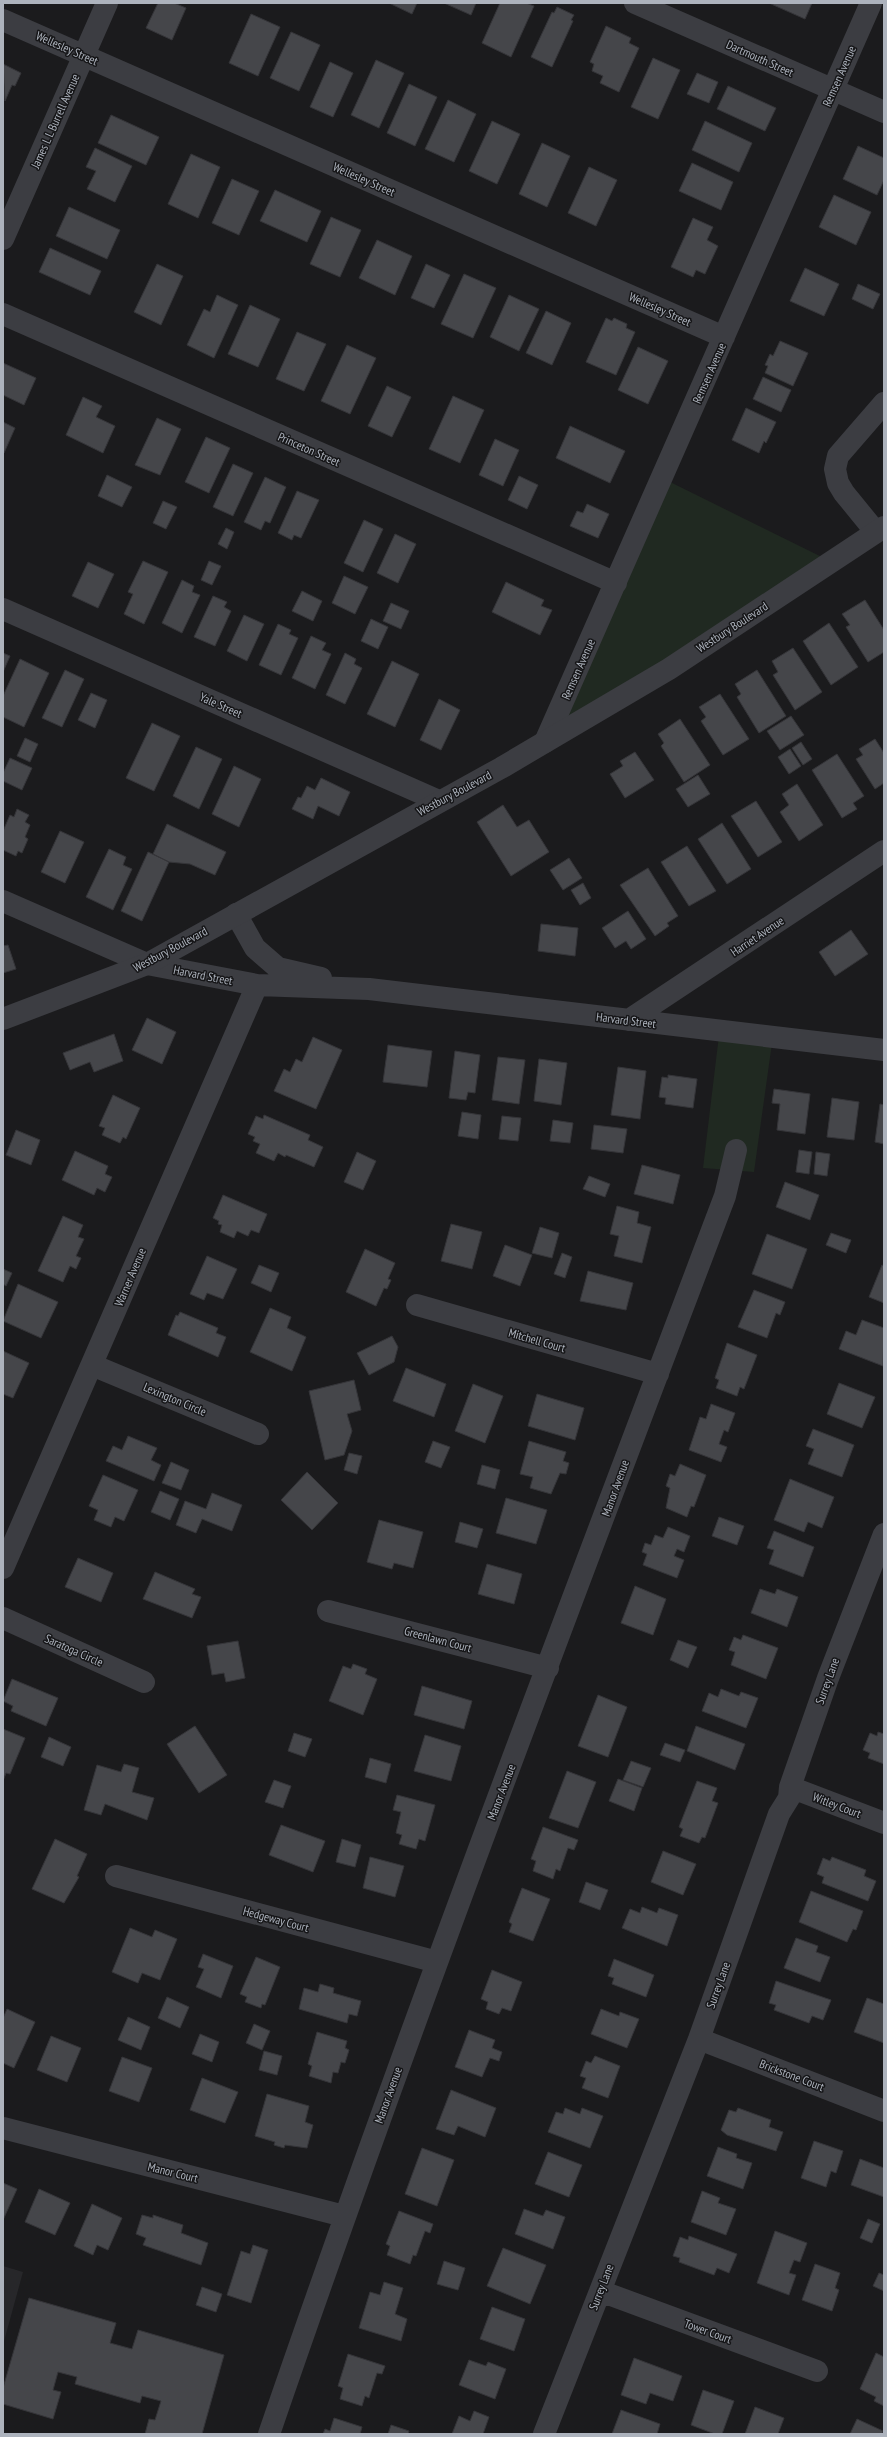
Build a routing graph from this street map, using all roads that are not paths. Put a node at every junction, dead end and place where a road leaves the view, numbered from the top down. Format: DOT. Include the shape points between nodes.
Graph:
graph roads {
  1 [pos="107,3"];
  2 [pos="635,3"];
  3 [pos="871,3"];
  4 [pos="3,20"];
  5 [pos="83,56"];
  6 [pos="833,90"];
  7 [pos="884,112"];
  8 [pos="3,239"];
  9 [pos="3,314"];
  10 [pos="724,337"];
  11 [pos="884,403"];
  12 [pos="880,529"];
  13 [pos="616,583"];
  14 [pos="3,609"];
  15 [pos="545,742"];
  16 [pos="439,801"];
  17 [pos="884,851"];
  18 [pos="3,901"];
  19 [pos="236,914"];
  20 [pos="146,964"];
  21 [pos="257,985"];
  22 [pos="369,989"];
  23 [pos="3,1020"];
  24 [pos="629,1020"];
  25 [pos="884,1050"];
  26 [pos="736,1150"];
  27 [pos="417,1305"];
  28 [pos="92,1365"];
  29 [pos="658,1374"];
  30 [pos="258,1434"];
  31 [pos="10,1533"];
  32 [pos="884,1534"];
  33 [pos="3,1568"];
  34 [pos="328,1611"];
  35 [pos="3,1618"];
  36 [pos="548,1668"];
  37 [pos="144,1682"];
  38 [pos="790,1787"];
  39 [pos="884,1823"];
  40 [pos="116,1876"];
  41 [pos="437,1962"];
  42 [pos="699,2039"];
  43 [pos="884,2111"];
  44 [pos="3,2128"];
  45 [pos="344,2216"];
  46 [pos="600,2291"];
  47 [pos="817,2371"];
  48 [pos="268,2434"];
  49 [pos="544,2434"];
  1 -- 5 [label="street, James L L Burrell Avenue"];
  2 -- 6 [label="street, Dartmouth Street"];
  3 -- 6 [label="street, Remsen Avenue"];
  4 -- 5 [label="street, Wellesley Street"];
  5 -- 8 [label="street, James L L Burrell Avenue"];
  5 -- 10 [label="street, Wellesley Street"];
  6 -- 7 [label="street, Dartmouth Street"];
  6 -- 10 [label="street, Remsen Avenue"];
  9 -- 13 [label="street, Princeton Street"];
  10 -- 13 [label="street, Remsen Avenue"];
  11 -- 12 [label="street" via="838,456 835,469 838,483 844,493"];
  12 -- 15 [label="street, Westbury Boulevard" via="669,669"];
  13 -- 15 [label="street, Remsen Avenue"];
  14 -- 16 [label="street, Yale Street"];
  15 -- 16 [label="street, Westbury Boulevard"];
  16 -- 19 [label="street, Westbury Boulevard"];
  17 -- 24 [label="street, Harriet Avenue"];
  18 -- 20 [label="street, Harvard Street"];
  19 -- 20 [label="street, Westbury Boulevard"];
  19 -- 22 [label="street, Harvard Street" via="255,948 278,968"];
  20 -- 21 [label="street, Harvard Street"];
  20 -- 23 [label="street, Westbury Boulevard"];
  21 -- 22 [label="street, Harvard Street"];
  21 -- 28 [label="street, Warner Avenue"];
  22 -- 24 [label="street, Harvard Street"];
  24 -- 25 [label="street, Harvard Street"];
  26 -- 29 [label="street, Manor Avenue" via="725,1196"];
  27 -- 29 [label="street, Mitchell Court"];
  28 -- 30 [label="street, Lexington Circle"];
  28 -- 31 [label="street, Warner Avenue"];
  29 -- 36 [label="street, Manor Avenue"];
  31 -- 33 [label="street, Warner Avenue"];
  32 -- 38 [label="street, Surrey Lane" via="828,1678"];
  34 -- 36 [label="street, Greenlawn Court"];
  35 -- 37 [label="street, Saratoga Circle"];
  36 -- 41 [label="street, Manor Avenue"];
  38 -- 39 [label="street, Witley Court"];
  38 -- 42 [label="street, Surrey Lane"];
  40 -- 41 [label="street, Hedgeway Court"];
  41 -- 45 [label="street, Manor Avenue"];
  42 -- 43 [label="street, Brickstone Court"];
  42 -- 46 [label="street, Surrey Lane"];
  44 -- 45 [label="street, Manor Court"];
  45 -- 48 [label="street, Manor Avenue"];
  46 -- 47 [label="street, Tower Court"];
  46 -- 49 [label="street, Surrey Lane"];
}
